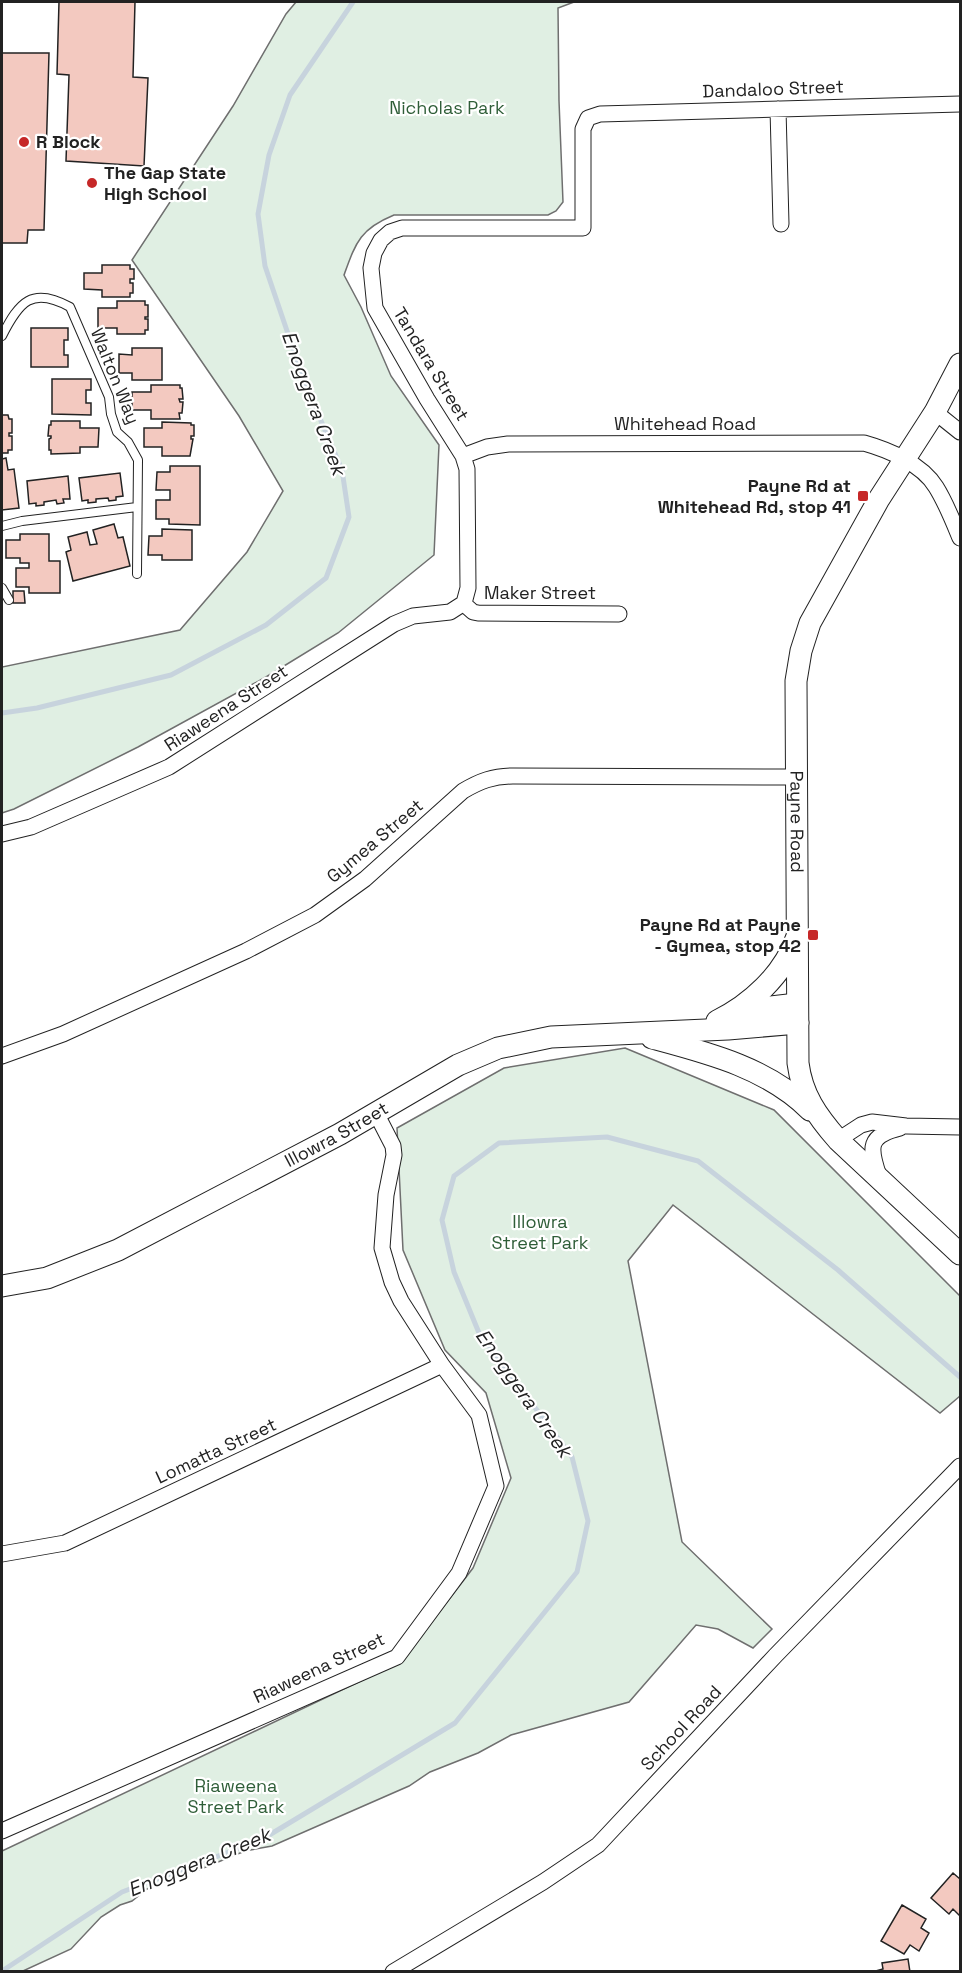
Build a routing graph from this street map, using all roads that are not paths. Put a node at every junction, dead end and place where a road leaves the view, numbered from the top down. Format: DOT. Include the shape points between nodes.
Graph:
graph roads {
  1 [pos="960,104"];
  2 [pos="778,109"];
  3 [pos="781,224"];
  4 [pos="583,228"];
  5 [pos="2,336"];
  6 [pos="960,364"];
  7 [pos="935,412"];
  8 [pos="960,432"];
  9 [pos="463,456"];
  10 [pos="904,460"];
  11 [pos="137,507"];
  12 [pos="2,526"];
  13 [pos="960,538"];
  14 [pos="137,574"];
  15 [pos="2,588"];
  16 [pos="9,600"];
  17 [pos="464,604"];
  18 [pos="619,614"];
  19 [pos="796,777"];
  20 [pos="2,834"];
  21 [pos="798,934"];
  22 [pos="797,1013"];
  23 [pos="717,1021"];
  24 [pos="682,1031"];
  25 [pos="631,1033"];
  26 [pos="2,1056"];
  27 [pos="376,1113"];
  28 [pos="821,1121"];
  29 [pos="906,1126"];
  30 [pos="960,1127"];
  31 [pos="838,1140"];
  32 [pos="880,1179"];
  33 [pos="960,1254"];
  34 [pos="2,1286"];
  35 [pos="442,1365"];
  36 [pos="960,1466"];
  37 [pos="2,1554"];
  38 [pos="2,1831"];
  39 [pos="393,1971"];
  1 -- 2 [label="street, Dandaloo Street"];
  2 -- 3 [label="street"];
  2 -- 4 [label="street, Dandaloo Street" via="600,114 588,118 583,129"];
  4 -- 9 [label="street, Tandara Street" via="402,228 390,232 377,246 371,268 375,308"];
  5 -- 11 [label="lane, Walton Way" via="16,310 29,299 49,297 70,307 110,397 117,432 138,460"];
  6 -- 7 [label="street, Payne Road"];
  7 -- 8 [label="street"];
  7 -- 10 [label="street, Payne Road"];
  9 -- 10 [label="street, Whitehead Road" via="508,444 864,443"];
  9 -- 17 [label="street, Tandara Street" via="468,481 468,588"];
  10 -- 13 [label="street, Whitehead Road" via="929,477"];
  10 -- 19 [label="street, Payne Road" via="810,623 796,681"];
  11 -- 12 [label="lane"];
  11 -- 14 [label="lane, Walton Way"];
  15 -- 16 [label="lane"];
  17 -- 18 [label="street, Maker Street" via="478,613"];
  17 -- 20 [label="street, Riaweena Street" via="450,612 413,616 394,624 169,767 31,827"];
  19 -- 21 [label="street, Payne Road"];
  19 -- 26 [label="street, Gymea Street" via="496,776 480,781 463,791 365,879 315,915 246,951 63,1034"];
  21 -- 22 [label="street, Payne Road"];
  21 -- 23 [label="street" via="791,953 769,981 740,1008"];
  22 -- 23 [label="street, Illowra Street" via="745,1012"];
  22 -- 24 [label="street, Illowra Street" via="728,1029"];
  22 -- 28 [label="street, Payne Road" via="800,1080"];
  23 -- 24 [label="street, Illowra Street"];
  24 -- 25 [label="street, Illowra Street"];
  25 -- 27 [label="street, Illowra Street" via="551,1037 498,1048 458,1065"];
  25 -- 28 [label="street" via="754,1071 792,1093"];
  27 -- 34 [label="street, Illowra Street" via="118,1250 47,1278"];
  27 -- 35 [label="street, Riaweena Street" via="394,1155 382,1248 401,1301"];
  28 -- 31 [label="street, Payne Road"];
  29 -- 30 [label="street"];
  29 -- 31 [label="street" via="872,1122"];
  29 -- 32 [label="street" via="884,1132 875,1142 872,1152"];
  31 -- 32 [label="street, Payne Road"];
  32 -- 33 [label="street, Payne Road"];
  35 -- 37 [label="street, Lomatta Street" via="65,1543"];
  35 -- 38 [label="street, Riaweena Street" via="479,1415 496,1486 459,1573 397,1657"];
  36 -- 39 [label="street, School Road" via="598,1845"];
}
